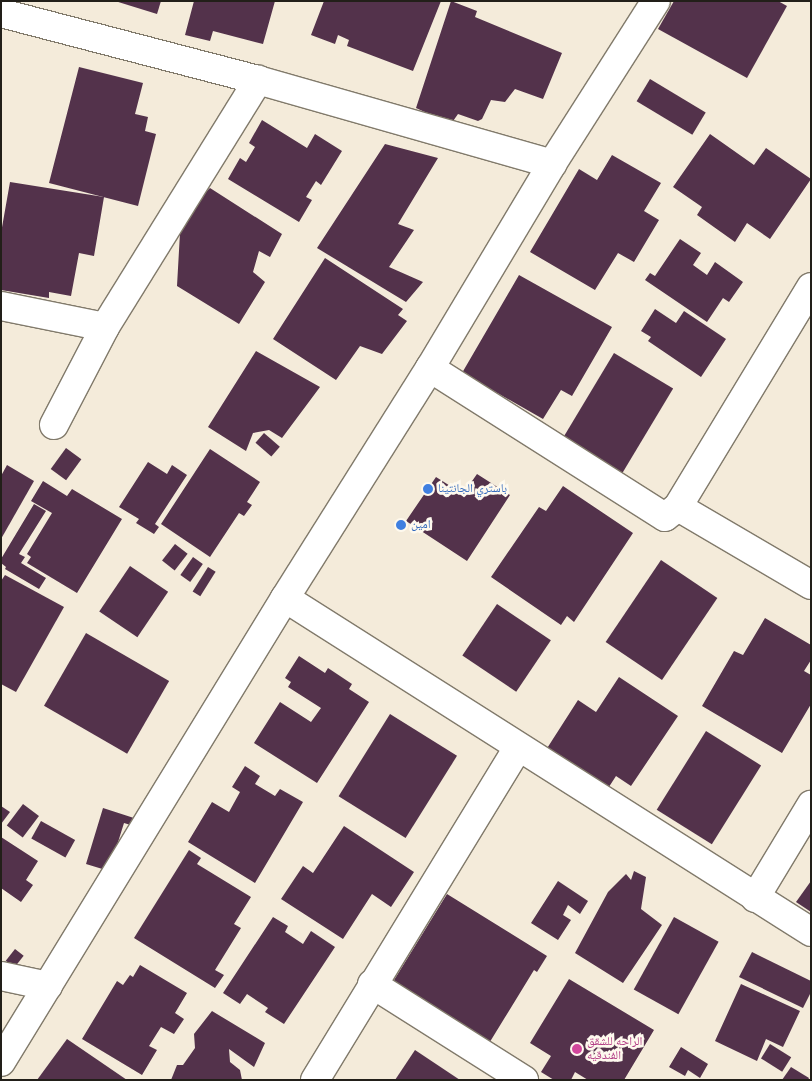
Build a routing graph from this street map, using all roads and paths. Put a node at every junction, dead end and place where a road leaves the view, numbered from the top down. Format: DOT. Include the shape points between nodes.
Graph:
graph roads {
  1 [pos="656,1"];
  2 [pos="1,13"];
  3 [pos="258,80"];
  4 [pos="552,164"];
  5 [pos="809,295"];
  6 [pos="1,306"];
  7 [pos="105,327"];
  8 [pos="430,368"];
  9 [pos="54,425"];
  10 [pos="678,507"];
  11 [pos="811,585"];
  12 [pos="285,598"];
  13 [pos="518,748"];
  14 [pos="811,805"];
  15 [pos="755,898"];
  16 [pos="811,932"];
  17 [pos="1,976"];
  18 [pos="372,984"];
  19 [pos="48,986"];
  20 [pos="1,1062"];
  21 [pos="315,1080"];
  22 [pos="524,1080"];
  1 -- 4 [label="street"];
  2 -- 3 [label="street"];
  3 -- 4 [label="street"];
  3 -- 7 [label="street"];
  4 -- 8 [label="street"];
  5 -- 10 [label="street"];
  6 -- 7 [label="street"];
  7 -- 9 [label="street"];
  8 -- 10 [label="street" via="666,517"];
  8 -- 12 [label="street"];
  10 -- 11 [label="street"];
  12 -- 13 [label="street"];
  12 -- 19 [label="street"];
  13 -- 15 [label="street"];
  13 -- 18 [label="street"];
  14 -- 15 [label="street"];
  15 -- 16 [label="street"];
  17 -- 19 [label="street"];
  18 -- 21 [label="street"];
  18 -- 22 [label="street"];
  19 -- 20 [label="street"];
}
